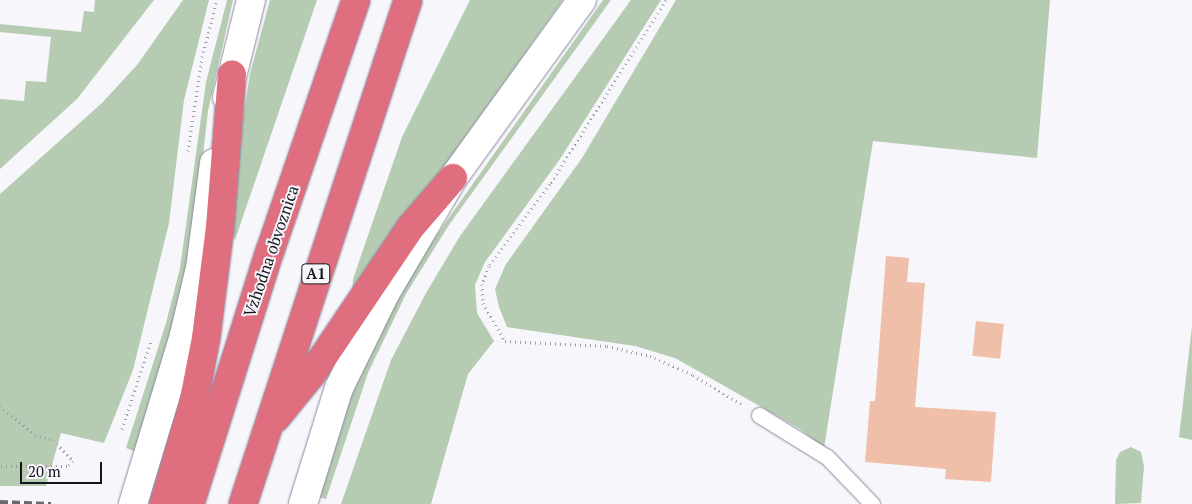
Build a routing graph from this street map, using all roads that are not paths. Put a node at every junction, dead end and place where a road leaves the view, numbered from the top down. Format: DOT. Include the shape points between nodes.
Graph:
graph roads {
  1 [pos="251,0"];
  2 [pos="356,0"];
  3 [pos="408,0"];
  4 [pos="582,0"];
  5 [pos="232,74"];
  6 [pos="453,178"];
  7 [pos="759,415"];
  8 [pos="266,431"];
  9 [pos="133,504"];
  10 [pos="164,504"];
  11 [pos="190,504"];
  12 [pos="243,504"];
  13 [pos="302,504"];
  14 [pos="872,504"];
  1 -- 5 [label="main road"];
  2 -- 11 [label="highway, Vzhodna obvoznica" via="270,252"];
  3 -- 8 [label="highway, A1"];
  4 -- 6 [label="main road"];
  5 -- 9 [label="main road" via="211,176 200,268 184,335"];
  5 -- 10 [label="highway" via="220,227 206,338 193,405"];
  6 -- 8 [label="highway" via="410,228 311,375"];
  6 -- 13 [label="main road" via="358,344"];
  7 -- 14 [label="lane" via="827,457"];
  8 -- 12 [label="highway, A1"];
}
